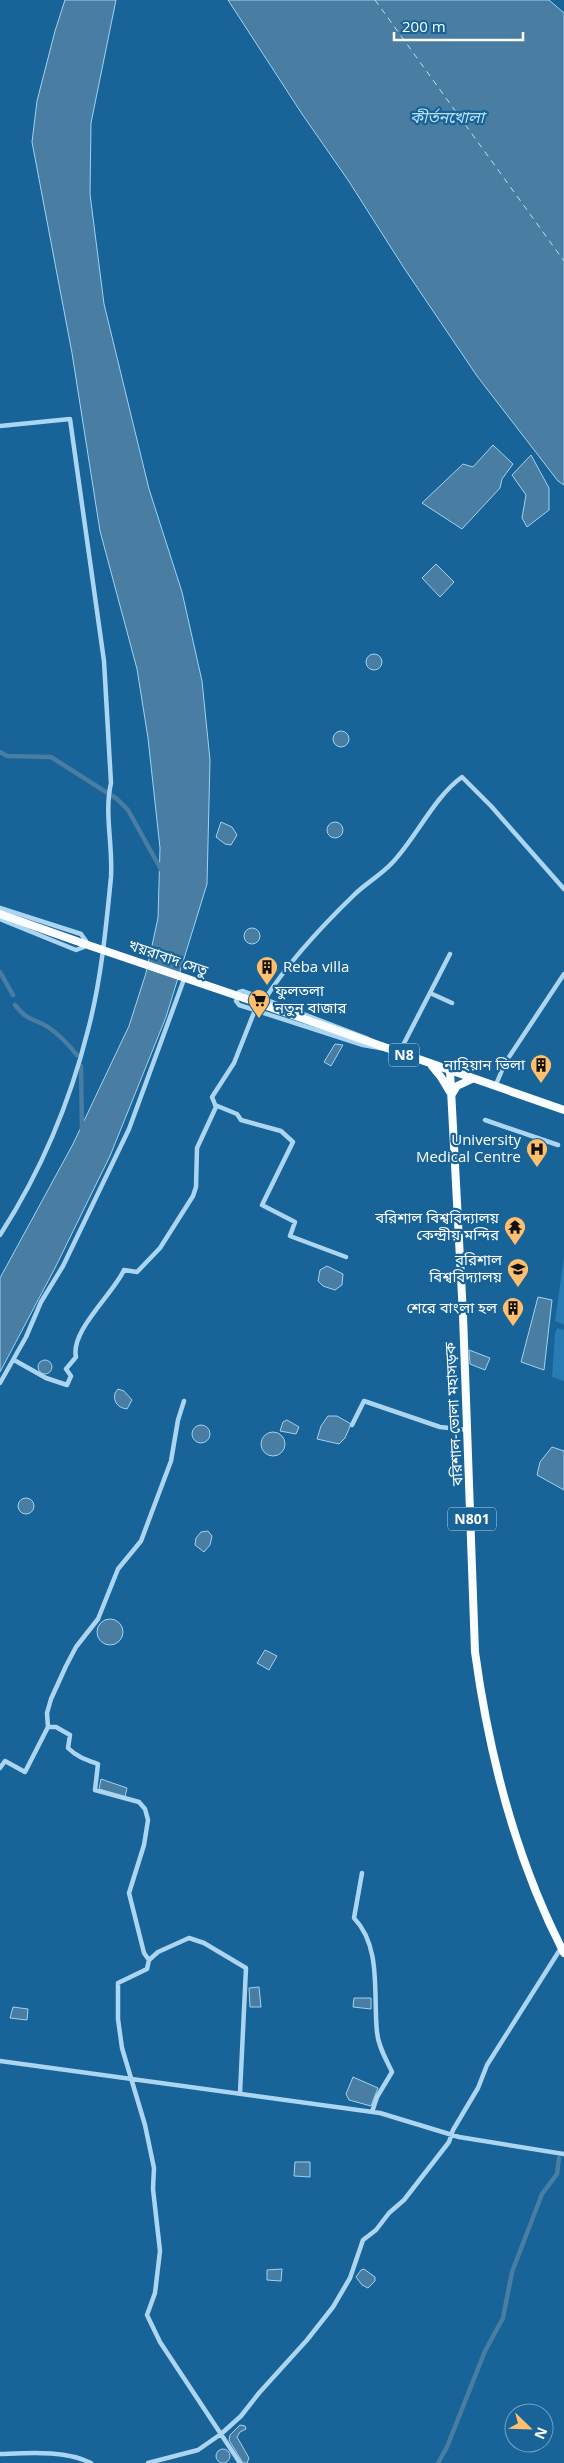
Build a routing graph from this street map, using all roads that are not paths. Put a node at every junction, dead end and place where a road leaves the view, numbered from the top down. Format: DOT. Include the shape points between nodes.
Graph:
graph roads {
  1 [pos="0,426"];
  2 [pos="564,889"];
  3 [pos="0,908"];
  4 [pos="0,914"];
  5 [pos="0,919"];
  6 [pos="450,954"];
  7 [pos="564,974"];
  8 [pos="183,982"];
  9 [pos="430,993"];
  10 [pos="265,999"];
  11 [pos="452,1003"];
  12 [pos="255,1010"];
  13 [pos="395,1052"];
  14 [pos="430,1065"];
  15 [pos="450,1071"];
  16 [pos="473,1079"];
  17 [pos="495,1087"];
  18 [pos="452,1096"];
  19 [pos="216,1105"];
  20 [pos="564,1110"];
  21 [pos="484,1120"];
  22 [pos="558,1145"];
  23 [pos="0,1235"];
  24 [pos="346,1257"];
  25 [pos="14,1360"];
  26 [pos="0,1382"];
  27 [pos="184,1401"];
  28 [pos="352,1426"];
  29 [pos="468,1430"];
  30 [pos="48,1727"];
  31 [pos="0,1768"];
  32 [pos="362,1873"];
  33 [pos="563,1950"];
  34 [pos="149,1960"];
  35 [pos="0,2061"];
  36 [pos="132,2078"];
  37 [pos="240,2093"];
  38 [pos="372,2112"];
  39 [pos="452,2135"];
  40 [pos="564,2154"];
  41 [pos="221,2434"];
  42 [pos="0,2454"];
  43 [pos="91,2463"];
  44 [pos="148,2463"];
  45 [pos="240,2463"];
  1 -- 23 [label="street" via="70,419 104,661 111,783 107,800 112,845 104,944 88,1031 49,1145"];
  2 -- 10 [label="street" via="462,777 392,863 355,893 324,926 277,980"];
  3 -- 5 [label="street" via="81,934 86,940 84,947 76,950"];
  4 -- 13 [label="highway, খয়রাবাদ সেতু / N8, bridge"];
  6 -- 9 [label="street"];
  7 -- 17 [label="street" via="505,1063"];
  8 -- 25 [label="street" via="129,1129"];
  9 -- 11 [label="street"];
  9 -- 13 [label="street"];
  10 -- 12 [label="street" via="239,992 236,1001 239,1005"];
  10 -- 13 [label="street"];
  12 -- 13 [label="street"];
  12 -- 19 [label="street" via="234,1063 212,1097"];
  13 -- 14 [label="highway, N8"];
  14 -- 15 [label="highway, N8"];
  14 -- 18 [label="highway" via="442,1076"];
  15 -- 16 [label="highway, N8"];
  15 -- 18 [label="highway, বরিশাল-ভোলা মহাসড়ক / N801"];
  16 -- 17 [label="highway, N8"];
  16 -- 18 [label="highway" via="456,1086"];
  17 -- 20 [label="highway, N8"];
  18 -- 29 [label="highway, বরিশাল-ভোলা মহাসড়ক / N801"];
  19 -- 24 [label="street" via="237,1114 241,1120 281,1131 293,1142 262,1205 295,1222 290,1236"];
  19 -- 25 [label="street" via="197,1148 193,1196 160,1248 137,1272 124,1270 94,1312 75,1347 76,1357 66,1369 71,1376 68,1385 46,1378"];
  21 -- 22 [label="street"];
  25 -- 26 [label="street"];
  27 -- 30 [label="street" via="171,1461 141,1541 118,1569 98,1618 66,1666 51,1699"];
  28 -- 29 [label="street" via="364,1401 440,1427"];
  29 -- 33 [label="highway, বরিশাল-ভোলা মহাসড়ক / N801" via="476,1652 482,1703 516,1838"];
  30 -- 31 [label="street" via="25,1772 4,1761"];
  30 -- 34 [label="street" via="56,1727 70,1735 68,1748 85,1760 98,1764 95,1790 139,1802 145,1808 148,1820 144,1845 129,1893 144,1953"];
  32 -- 38 [label="street" via="354,1918 364,1928 369,1944 377,2034 392,2072"];
  33 -- 39 [label="street" via="487,2065"];
  34 -- 36 [label="street" via="147,1969 118,1982 122,2048"];
  34 -- 37 [label="street" via="158,1952 189,1938 204,1943 246,1968"];
  35 -- 36 [label="street"];
  36 -- 37 [label="street"];
  36 -- 41 [label="street" via="154,2168 160,2251 155,2293 147,2315 160,2342"];
  37 -- 38 [label="street"];
  38 -- 39 [label="street"];
  39 -- 40 [label="street"];
  39 -- 41 [label="street" via="404,2200 363,2240 350,2278 333,2308 241,2416"];
  41 -- 44 [label="street" via="198,2450"];
  41 -- 45 [label="street"];
  42 -- 43 [label="street" via="79,2457"];
}
